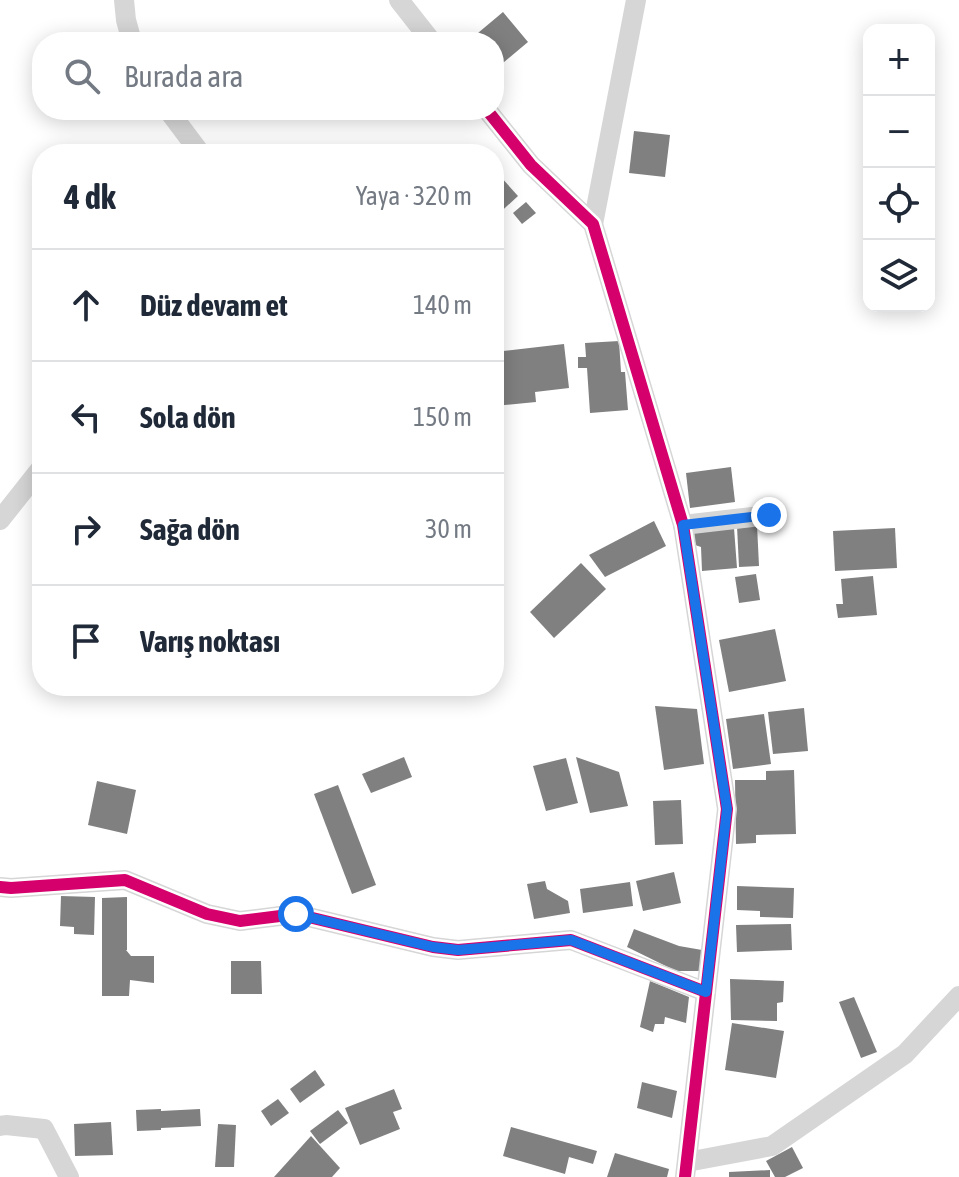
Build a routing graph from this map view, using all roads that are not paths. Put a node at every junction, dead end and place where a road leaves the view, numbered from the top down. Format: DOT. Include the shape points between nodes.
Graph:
graph roads {
  1 [pos="124,0"];
  2 [pos="399,0"];
  3 [pos="636,0"];
  4 [pos="129,32"];
  5 [pos="424,32"];
  6 [pos="176,120"];
  7 [pos="495,120"];
  8 [pos="194,144"];
  9 [pos="593,224"];
  10 [pos="32,480"];
  11 [pos="769,515"];
  12 [pos="0,520"];
  13 [pos="683,525"];
  14 [pos="0,887"];
  15 [pos="706,992"];
  16 [pos="959,996"];
  17 [pos="0,1126"];
  18 [pos="686,1170"];
  19 [pos="69,1177"];
  1 -- 4 [label="street"];
  2 -- 5 [label="street"];
  3 -- 9 [label="street"];
  6 -- 8 [label="street"];
  7 -- 9 [label="street" via="531,165"];
  9 -- 13 [label="street"];
  10 -- 12 [label="street"];
  11 -- 13 [label="street"];
  13 -- 15 [label="street" via="727,809"];
  14 -- 15 [label="street" via="125,880 207,914 240,921 296,914 458,950 571,940"];
  15 -- 18 [label="street"];
  16 -- 18 [label="street" via="905,1054 772,1146"];
  17 -- 19 [label="street" via="44,1129"];
}
